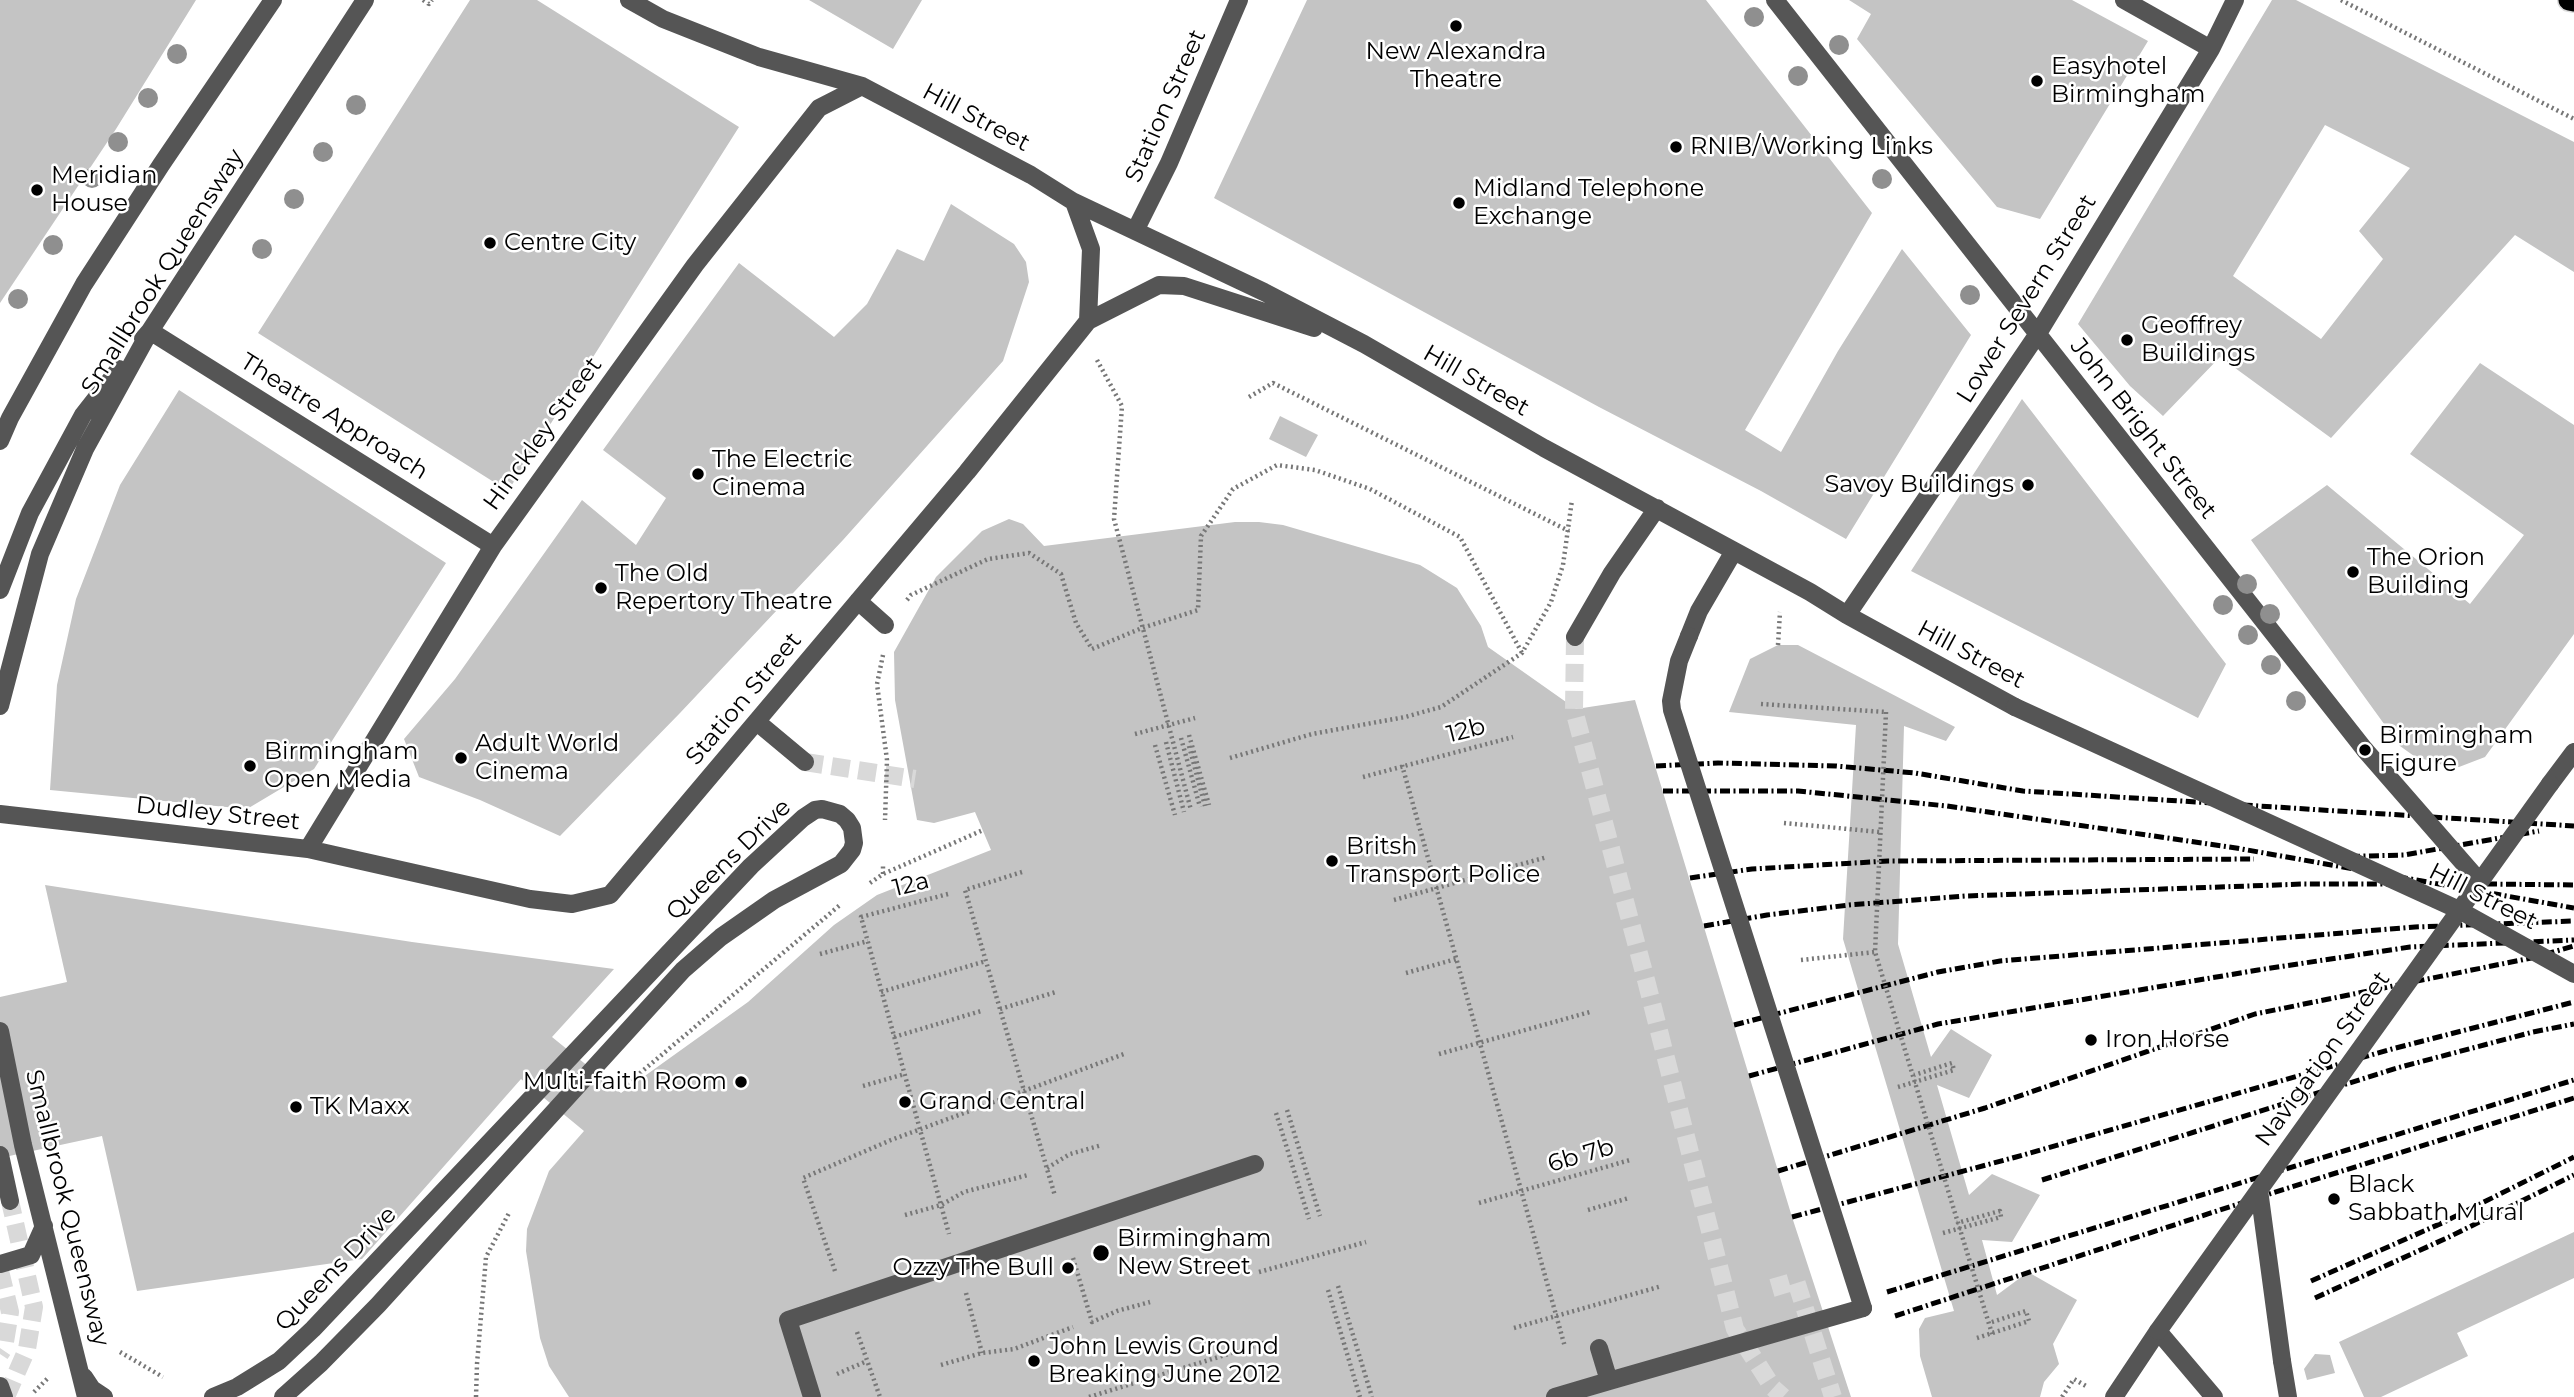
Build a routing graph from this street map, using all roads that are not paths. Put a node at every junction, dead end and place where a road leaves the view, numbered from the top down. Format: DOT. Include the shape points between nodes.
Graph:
graph roads {
  1 [pos="273,0"];
  2 [pos="365,0"];
  3 [pos="629,0"];
  4 [pos="1239,0"];
  5 [pos="1775,0"];
  6 [pos="2123,0"];
  7 [pos="2235,0"];
  8 [pos="2211,49"];
  9 [pos="862,86"];
  10 [pos="1074,202"];
  11 [pos="1136,231"];
  12 [pos="1088,321"];
  13 [pos="150,331"];
  14 [pos="2037,335"];
  15 [pos="1364,344"];
  16 [pos="0,441"];
  17 [pos="1657,508"];
  18 [pos="493,546"];
  19 [pos="1734,551"];
  20 [pos="0,590"];
  21 [pos="858,601"];
  22 [pos="1847,615"];
  23 [pos="885,625"];
  24 [pos="1575,637"];
  25 [pos="0,706"];
  26 [pos="757,722"];
  27 [pos="2574,751"];
  28 [pos="805,762"];
  29 [pos="0,814"];
  30 [pos="308,849"];
  31 [pos="428,875"];
  32 [pos="2480,882"];
  33 [pos="2459,910"];
  34 [pos="2574,974"];
  35 [pos="0,1031"];
  36 [pos="0,1155"];
  37 [pos="1255,1164"];
  38 [pos="2259,1190"];
  39 [pos="10,1201"];
  40 [pos="44,1226"];
  41 [pos="0,1264"];
  42 [pos="2158,1331"];
  43 [pos="1599,1348"];
  44 [pos="82,1375"];
  45 [pos="1609,1381"];
  46 [pos="0,1385"];
  47 [pos="4,1397"];
  48 [pos="86,1397"];
  49 [pos="104,1397"];
  50 [pos="213,1397"];
  51 [pos="283,1397"];
  52 [pos="812,1397"];
  53 [pos="1555,1397"];
  54 [pos="2114,1397"];
  55 [pos="2214,1397"];
  56 [pos="2288,1397"];
  1 -- 16 [label="street" via="84,284"];
  2 -- 13 [label="street, Smallbrook Queensway"];
  3 -- 9 [label="street, Hill Street" via="663,19 759,57"];
  4 -- 11 [label="street, Station Street"];
  5 -- 14 [label="street, John Bright Street"];
  6 -- 8 [label="street"];
  7 -- 8 [label="street, Lower Severn Street"];
  8 -- 14 [label="street, Lower Severn Street"];
  9 -- 10 [label="street, Hill Street"];
  9 -- 18 [label="street, Hinckley Street" via="819,108 695,265"];
  10 -- 11 [label="street, Hill Street"];
  10 -- 12 [label="street" via="1091,249"];
  11 -- 15 [label="street, Hill Street"];
  12 -- 15 [label="street, Hill Street" via="1159,285 1184,286"];
  12 -- 21 [label="street, Station Street"];
  13 -- 18 [label="street, Theatre Approach"];
  13 -- 20 [label="street" via="83,415 30,513"];
  13 -- 25 [label="street, Smallbrook Queensway" via="85,449 40,554"];
  14 -- 22 [label="street, Lower Severn Street"];
  14 -- 32 [label="street, John Bright Street, bridge" via="2365,750"];
  15 -- 17 [label="street, Hill Street"];
  17 -- 19 [label="street, Hill Street"];
  17 -- 24 [label="street"];
  18 -- 30 [label="street, Hinckley Street"];
  19 -- 22 [label="street, Hill Street"];
  19 -- 45 [label="street, bridge" via="1689,636 1679,662 1672,710 1863,1308"];
  21 -- 23 [label="street"];
  21 -- 26 [label="street, Station Street"];
  22 -- 33 [label="street, Hill Street, bridge" via="2015,707"];
  26 -- 28 [label="street"];
  26 -- 31 [label="street, Station Street" via="610,895 572,904"];
  27 -- 32 [label="street, Navigation Street, bridge"];
  29 -- 30 [label="street, Dudley Street"];
  30 -- 31 [label="street, Dudley Street"];
  32 -- 33 [label="street, Navigation Street, bridge"];
  33 -- 34 [label="street, Hill Street, bridge"];
  33 -- 38 [label="street, Navigation Street, bridge"];
  35 -- 40 [label="street, Smallbrook Queensway"];
  36 -- 39 [label="street"];
  37 -- 52 [label="street" via="788,1320"];
  38 -- 42 [label="street, Navigation Street, bridge"];
  38 -- 56 [label="street, bridge"];
  40 -- 41 [label="street" via="31,1255"];
  40 -- 44 [label="street, Smallbrook Queensway"];
  42 -- 54 [label="street, Navigation Street"];
  42 -- 55 [label="street"];
  43 -- 45 [label="street"];
  44 -- 48 [label="street, Smallbrook Queensway"];
  44 -- 49 [label="street"];
  45 -- 53 [label="street"];
  46 -- 47 [label="street"];
  50 -- 51 [label="street, Queens Drive" via="279,1361 313,1329 751,866 803,818 822,809 847,820 854,843 841,864 774,901 683,970 378,1305"];
}
